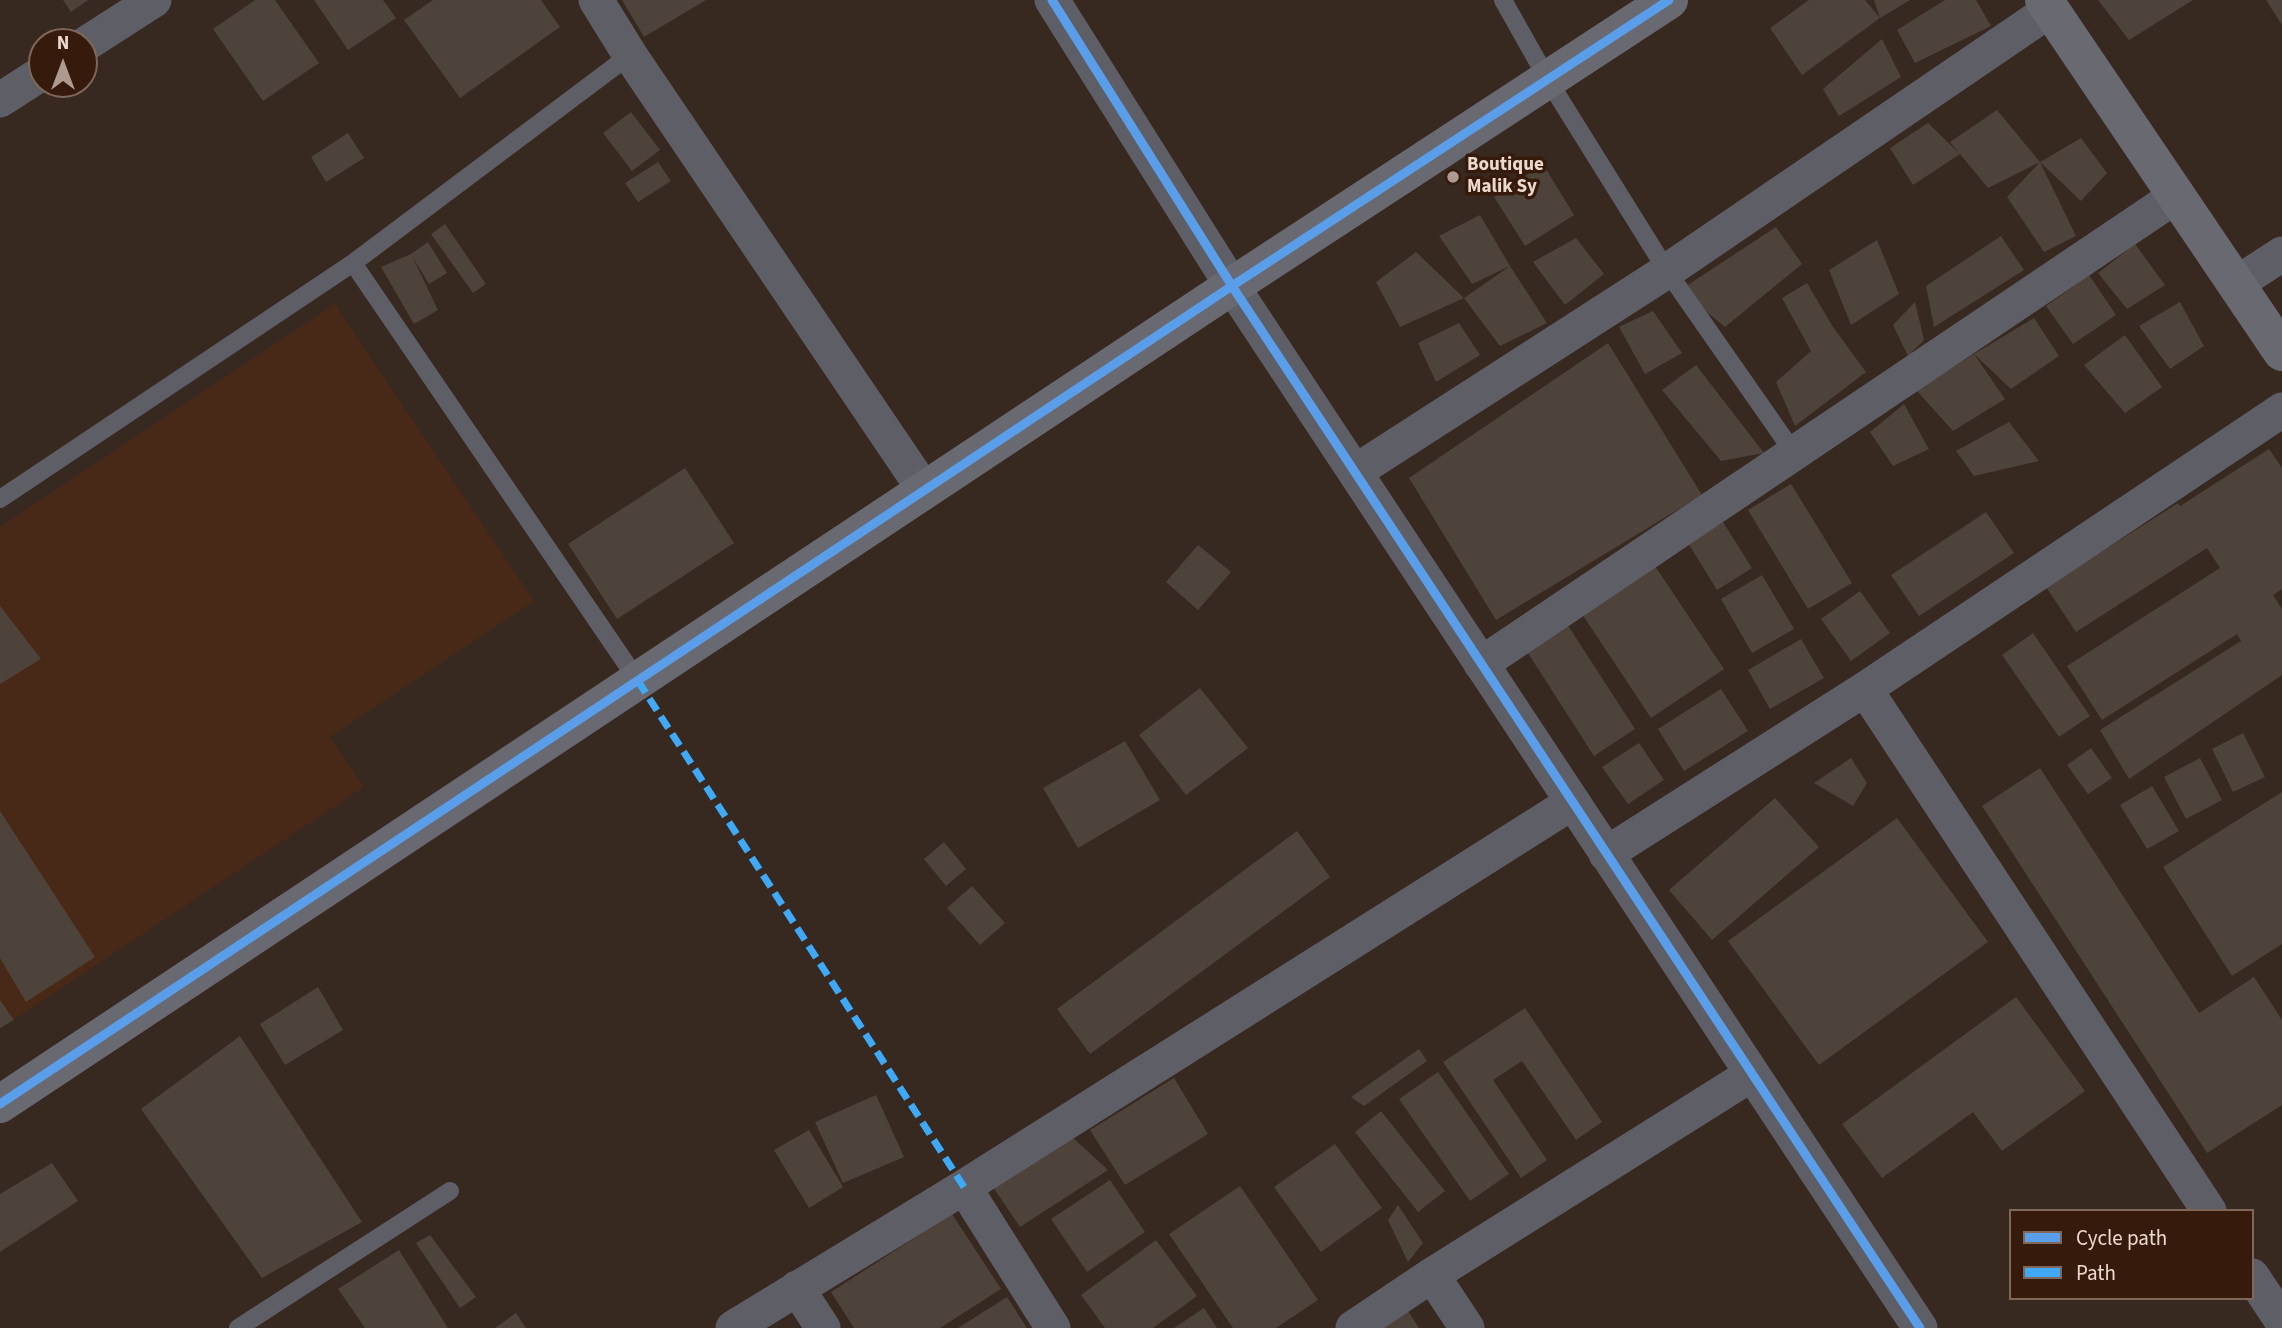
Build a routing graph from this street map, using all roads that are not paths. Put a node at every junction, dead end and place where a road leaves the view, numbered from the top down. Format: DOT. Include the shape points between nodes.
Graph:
graph roads {
  1 [pos="154,0"];
  2 [pos="596,0"];
  3 [pos="1052,0"];
  4 [pos="1503,0"];
  5 [pos="1669,0"];
  6 [pos="2047,5"];
  7 [pos="98,36"];
  8 [pos="630,55"];
  9 [pos="1548,80"];
  10 [pos="28,81"];
  11 [pos="0,100"];
  12 [pos="2176,196"];
  13 [pos="2282,254"];
  14 [pos="353,263"];
  15 [pos="1667,271"];
  16 [pos="2236,284"];
  17 [pos="1232,286"];
  18 [pos="2282,352"];
  19 [pos="2282,410"];
  20 [pos="1794,453"];
  21 [pos="1355,472"];
  22 [pos="925,491"];
  23 [pos="0,499"];
  24 [pos="1481,664"];
  25 [pos="638,681"];
  26 [pos="1865,689"];
  27 [pos="1573,802"];
  28 [pos="1606,854"];
  29 [pos="1752,1074"];
  30 [pos="0,1104"];
  31 [pos="964,1187"];
  32 [pos="450,1191"];
  33 [pos="2208,1209"];
  34 [pos="1432,1275"];
  35 [pos="2254,1279"];
  36 [pos="797,1288"];
  37 [pos="2282,1321"];
  38 [pos="238,1328"];
  39 [pos="733,1328"];
  40 [pos="822,1328"];
  41 [pos="1053,1328"];
  42 [pos="1353,1328"];
  43 [pos="1467,1328"];
  44 [pos="1920,1328"];
  1 -- 7 [label="street"];
  2 -- 8 [label="street"];
  3 -- 17 [label="street"];
  4 -- 9 [label="lane"];
  5 -- 9 [label="street"];
  6 -- 12 [label="street"];
  6 -- 15 [label="street"];
  8 -- 14 [label="lane"];
  8 -- 22 [label="street"];
  9 -- 15 [label="lane"];
  9 -- 17 [label="street"];
  10 -- 11 [label="street"];
  12 -- 16 [label="street"];
  12 -- 20 [label="street"];
  13 -- 16 [label="street"];
  14 -- 23 [label="lane"];
  14 -- 25 [label="lane"];
  15 -- 20 [label="lane"];
  15 -- 21 [label="street"];
  16 -- 18 [label="street"];
  17 -- 21 [label="street"];
  17 -- 22 [label="street"];
  19 -- 26 [label="street"];
  20 -- 24 [label="street"];
  21 -- 24 [label="street"];
  22 -- 25 [label="street"];
  24 -- 27 [label="street"];
  25 -- 30 [label="street"];
  26 -- 28 [label="street"];
  26 -- 33 [label="street"];
  27 -- 28 [label="street"];
  27 -- 31 [label="street"];
  28 -- 29 [label="street"];
  29 -- 34 [label="street"];
  29 -- 44 [label="street"];
  31 -- 36 [label="street"];
  31 -- 41 [label="street"];
  32 -- 38 [label="lane"];
  34 -- 42 [label="street"];
  34 -- 43 [label="street"];
  35 -- 37 [label="street"];
  36 -- 39 [label="street"];
  36 -- 40 [label="street"];
}
